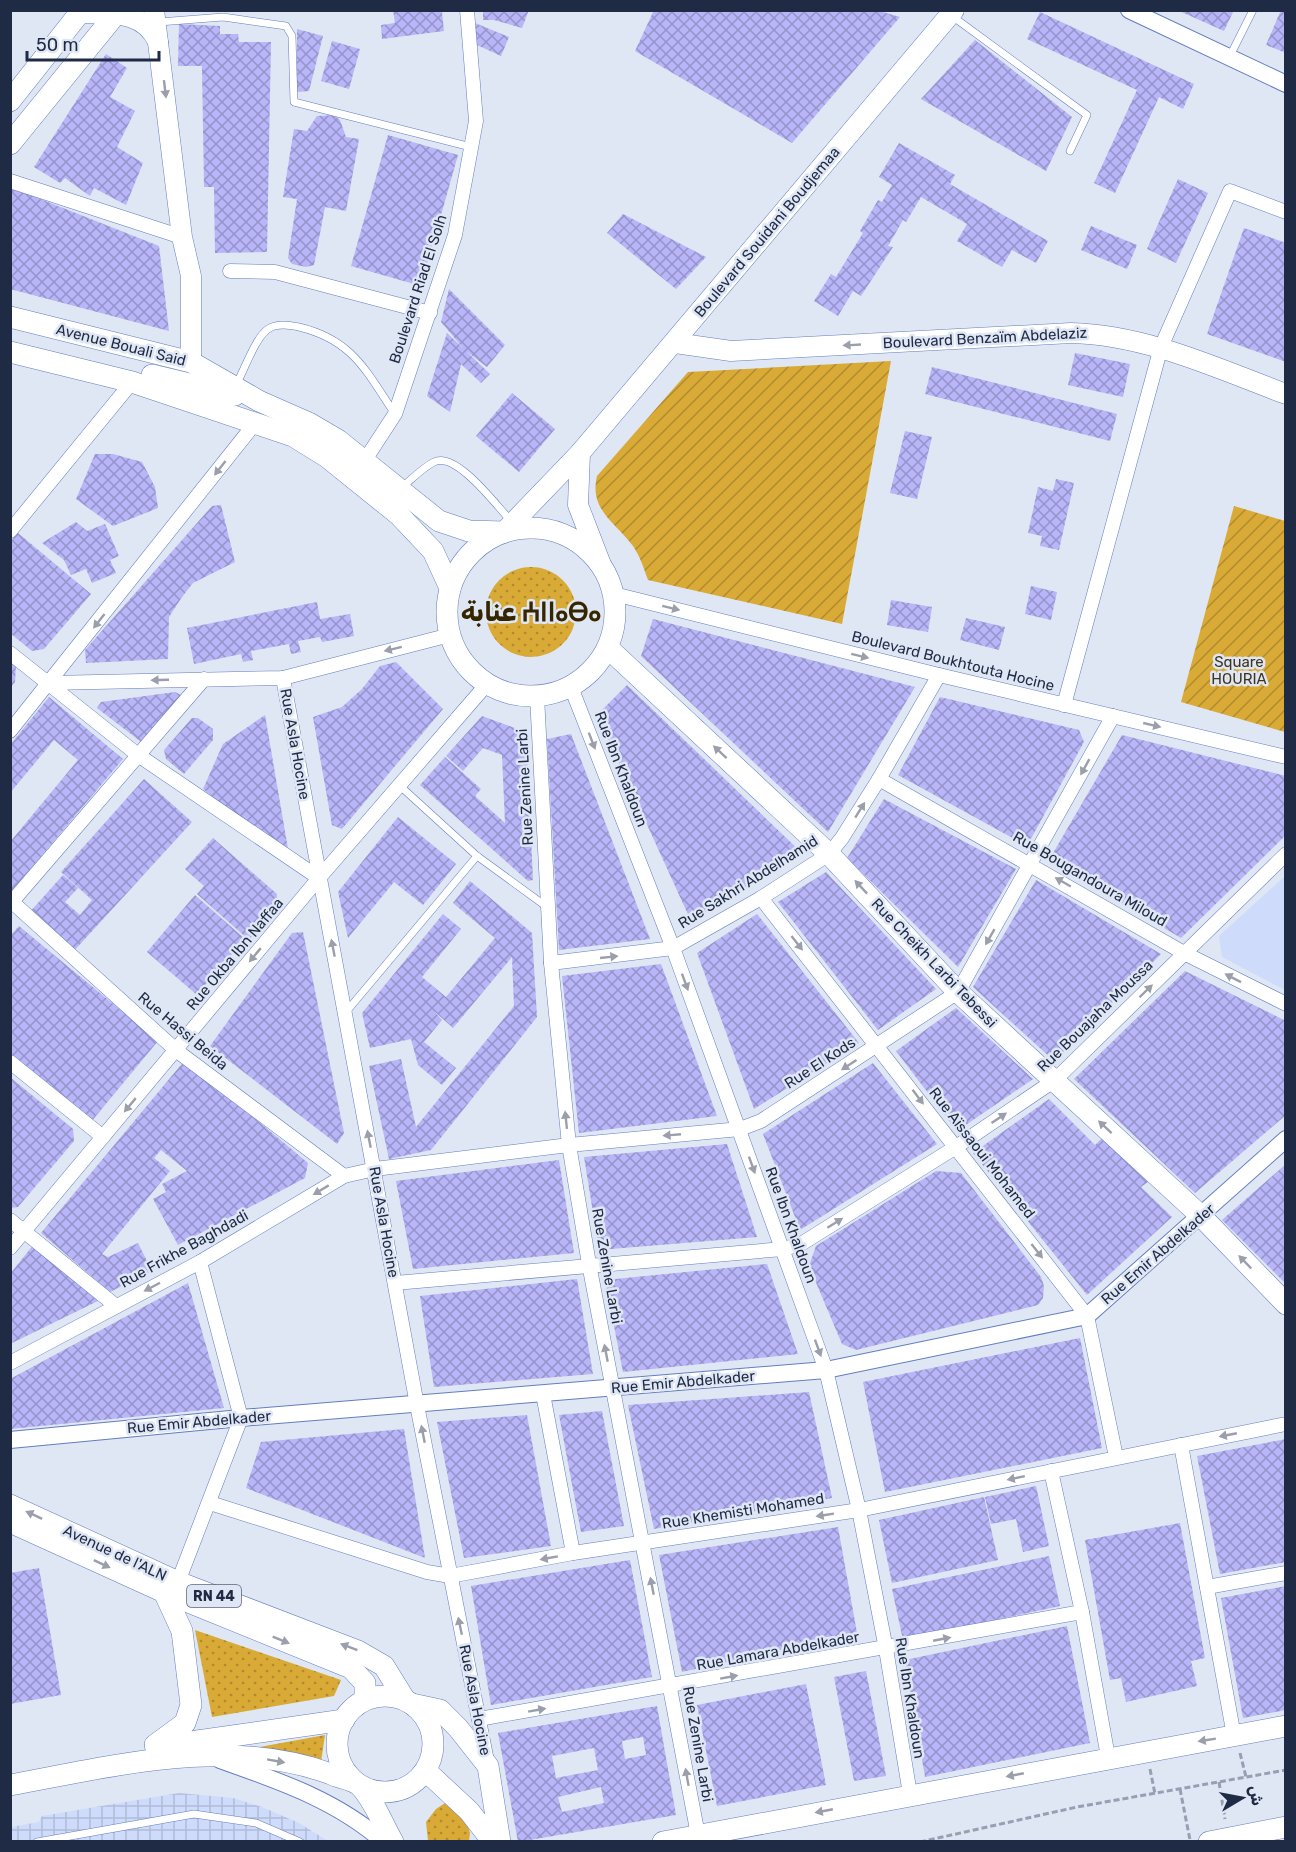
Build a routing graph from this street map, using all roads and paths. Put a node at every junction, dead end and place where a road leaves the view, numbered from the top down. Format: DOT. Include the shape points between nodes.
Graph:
graph roads {
  1 [pos="467,10"];
  2 [pos="1129,10"];
  3 [pos="1253,10"];
  4 [pos="79,11"];
  5 [pos="118,12"];
  6 [pos="952,13"];
  7 [pos="155,16"];
  8 [pos="161,51"];
  9 [pos="1229,58"];
  10 [pos="1286,84"];
  11 [pos="10,101"];
  12 [pos="10,144"];
  13 [pos="471,147"];
  14 [pos="1070,151"];
  15 [pos="10,181"];
  16 [pos="1286,212"];
  17 [pos="182,237"];
  18 [pos="230,271"];
  19 [pos="430,313"];
  20 [pos="10,317"];
  21 [pos="675,343"];
  22 [pos="1161,347"];
  23 [pos="10,352"];
  24 [pos="54,354"];
  25 [pos="191,362"];
  26 [pos="139,377"];
  27 [pos="235,387"];
  28 [pos="1286,394"];
  29 [pos="259,401"];
  30 [pos="395,414"];
  31 [pos="256,422"];
  32 [pos="580,453"];
  33 [pos="365,460"];
  34 [pos="401,488"];
  35 [pos="508,527"];
  36 [pos="10,531"];
  37 [pos="600,562"];
  38 [pos="450,588"];
  39 [pos="614,594"];
  40 [pos="450,635"];
  41 [pos="608,648"];
  42 [pos="10,652"];
  43 [pos="939,675"];
  44 [pos="283,678"];
  45 [pos="204,679"];
  46 [pos="50,683"];
  47 [pos="487,684"];
  48 [pos="571,687"];
  49 [pos="537,696"];
  50 [pos="1064,705"];
  51 [pos="1113,716"];
  52 [pos="10,730"];
  53 [pos="138,755"];
  54 [pos="1286,757"];
  55 [pos="879,779"];
  56 [pos="399,785"];
  57 [pos="829,854"];
  58 [pos="1286,854"];
  59 [pos="477,856"];
  60 [pos="1032,864"];
  61 [pos="320,878"];
  62 [pos="761,898"];
  63 [pos="11,902"];
  64 [pos="547,907"];
  65 [pos="672,948"];
  66 [pos="1184,953"];
  67 [pos="551,963"];
  68 [pos="958,992"];
  69 [pos="1286,1004"];
  70 [pos="345,1013"];
  71 [pos="878,1046"];
  72 [pos="177,1051"];
  73 [pos="10,1062"];
  74 [pos="1054,1080"];
  75 [pos="740,1129"];
  76 [pos="103,1137"];
  77 [pos="1286,1139"];
  78 [pos="569,1145"];
  79 [pos="956,1147"];
  80 [pos="375,1169"];
  81 [pos="344,1176"];
  82 [pos="1201,1215"];
  83 [pos="10,1220"];
  84 [pos="24,1231"];
  85 [pos="10,1248"];
  86 [pos="783,1249"];
  87 [pos="200,1262"];
  88 [pos="588,1264"];
  89 [pos="395,1283"];
  90 [pos="1286,1304"];
  91 [pos="116,1306"];
  92 [pos="1087,1316"];
  93 [pos="10,1364"];
  94 [pos="826,1370"];
  95 [pos="612,1388"];
  96 [pos="543,1394"];
  97 [pos="417,1405"];
  98 [pos="241,1418"];
  99 [pos="1286,1424"];
  100 [pos="10,1440"];
  101 [pos="1181,1445"];
  102 [pos="1116,1457"];
  103 [pos="1051,1471"];
  104 [pos="210,1503"];
  105 [pos="10,1505"];
  106 [pos="858,1510"];
  107 [pos="10,1522"];
  108 [pos="643,1543"];
  109 [pos="573,1553"];
  110 [pos="1286,1573"];
  111 [pos="450,1576"];
  112 [pos="171,1587"];
  113 [pos="1207,1587"];
  114 [pos="1082,1612"];
  115 [pos="886,1649"];
  116 [pos="384,1666"];
  117 [pos="671,1687"];
  118 [pos="365,1700"];
  119 [pos="408,1702"];
  120 [pos="440,1710"];
  121 [pos="479,1719"];
  122 [pos="344,1720"];
  123 [pos="1286,1726"];
  124 [pos="1234,1736"];
  125 [pos="150,1748"];
  126 [pos="208,1755"];
  127 [pos="1108,1757"];
  128 [pos="488,1766"];
  129 [pos="1286,1770"];
  130 [pos="426,1771"];
  131 [pos="10,1772"];
  132 [pos="1219,1782"];
  133 [pos="10,1785"];
  134 [pos="359,1785"];
  135 [pos="1180,1789"];
  136 [pos="910,1794"];
  137 [pos="1286,1827"];
  138 [pos="698,1835"];
  139 [pos="1219,1840"];
  140 [pos="37,1842"];
  141 [pos="300,1842"];
  142 [pos="384,1842"];
  143 [pos="393,1842"];
  144 [pos="493,1842"];
  145 [pos="500,1842"];
  146 [pos="663,1842"];
  147 [pos="920,1842"];
  148 [pos="1190,1842"];
  1 -- 13 [label="street, Boulevard Riad El Solh" via="476,121"];
  2 -- 9 [label="street"];
  3 -- 9 [label="lane"];
  4 -- 5 [label="main road"];
  4 -- 11 [label="main road"];
  5 -- 8 [label="main road" via="152,28"];
  5 -- 12 [label="main road"];
  6 -- 14 [label="lane" via="1087,115"];
  6 -- 21 [label="main road, Boulevard Souidani Boudjemaa"];
  7 -- 8 [label="main road"];
  7 -- 13 [label="lane" via="223,17 286,26 292,36 294,102"];
  8 -- 17 [label="main road, one-way"];
  9 -- 10 [label="street"];
  13 -- 19 [label="street, Boulevard Riad El Solh" via="455,235"];
  15 -- 17 [label="street"];
  16 -- 22 [label="street" via="1230,191"];
  17 -- 25 [label="main road" via="191,276"];
  18 -- 19 [label="street" via="275,272"];
  19 -- 30 [label="street, Boulevard Riad El Solh"];
  20 -- 25 [label="main road, Avenue Bouali Said"];
  22 -- 21 [label="main road, Boulevard Benzaïm Abdelaziz, one-way" via="1104,334 1071,333 732,351"];
  21 -- 32 [label="main road, Boulevard Souidani Boudjemaa"];
  22 -- 28 [label="main road, Boulevard Benzaïm Abdelaziz"];
  22 -- 50 [label="street"];
  23 -- 26 [label="main road, Avenue Bouali Said"];
  24 -- 26 [label="main road, Avenue Bouali Said"];
  25 -- 27 [label="main road, Avenue Bouali Said"];
  26 -- 29 [label="main road, Avenue Bouali Said"];
  26 -- 31 [label="main road, Avenue Bouali Said"];
  26 -- 36 [label="street"];
  27 -- 29 [label="main road, Avenue Bouali Said"];
  27 -- 30 [label="lane" via="262,335 270,328 286,324 316,331 347,347"];
  29 -- 33 [label="main road, Avenue Bouali Said" via="309,423"];
  30 -- 33 [label="street, Boulevard Riad El Solh"];
  31 -- 38 [label="main road, Avenue Bouali Said" via="293,436 327,456 380,497 433,551"];
  31 -- 46 [label="street, one-way"];
  32 -- 35 [label="main road, Boulevard Souidani Boudjemaa"];
  32 -- 37 [label="main road" via="578,505"];
  33 -- 34 [label="main road, Avenue Bouali Said"];
  34 -- 35 [label="main road, Avenue Bouali Said" via="439,521 469,531"];
  34 -- 35 [label="lane" via="434,462 445,459 459,465"];
  35 -- 37 [label="main road" via="557,531 581,543"];
  35 -- 38 [label="main road" via="474,551"];
  37 -- 39 [label="main road"];
  38 -- 40 [label="main road"];
  39 -- 41 [label="main road" via="614,630"];
  39 -- 43 [label="street, Boulevard Boukhtouta Hocine, one-way"];
  40 -- 44 [label="street, one-way"];
  40 -- 47 [label="main road" via="465,662"];
  41 -- 48 [label="main road" via="586,676"];
  57 -- 41 [label="main road, Rue Cheikh Larbi Tebessi, one-way"];
  42 -- 46 [label="street"];
  43 -- 50 [label="street, Boulevard Boukhtouta Hocine"];
  43 -- 55 [label="street, Rue Sakhri Abdelhamid"];
  44 -- 45 [label="street"];
  44 -- 61 [label="street, Rue Asla Hocine"];
  45 -- 46 [label="street, one-way"];
  45 -- 53 [label="street"];
  46 -- 52 [label="street"];
  46 -- 53 [label="street"];
  47 -- 49 [label="main road" via="511,694"];
  47 -- 56 [label="street, Rue Okba Ibn Naffaa"];
  48 -- 49 [label="main road"];
  48 -- 65 [label="street, Rue Ibn Khaldoun, one-way"];
  49 -- 64 [label="street, Rue Zenine Larbi"];
  50 -- 51 [label="street, Boulevard Boukhtouta Hocine"];
  51 -- 54 [label="street, Boulevard Boukhtouta Hocine, one-way"];
  51 -- 60 [label="street, Rue El Kods, one-way"];
  53 -- 61 [label="street"];
  53 -- 63 [label="street"];
  57 -- 55 [label="street, Rue Sakhri Abdelhamid, one-way"];
  55 -- 60 [label="street, Rue Bougandoura Miloud"];
  56 -- 59 [label="lane"];
  56 -- 61 [label="street, Rue Okba Ibn Naffaa"];
  57 -- 62 [label="street, Rue Sakhri Abdelhamid"];
  68 -- 57 [label="main road, Rue Cheikh Larbi Tebessi, one-way"];
  58 -- 66 [label="street, Rue Bouajaha Moussa"];
  59 -- 64 [label="lane"];
  59 -- 70 [label="lane"];
  66 -- 60 [label="street, Rue Bougandoura Miloud, one-way"];
  60 -- 68 [label="street, Rue El Kods, one-way"];
  70 -- 61 [label="street, Rue Asla Hocine, one-way"];
  61 -- 72 [label="street, Rue Okba Ibn Naffaa, one-way"];
  62 -- 65 [label="street, Rue Sakhri Abdelhamid"];
  62 -- 71 [label="street, Rue Aïssaoui Mohamed, one-way"];
  63 -- 72 [label="street, Rue Hassi Beida"];
  64 -- 67 [label="street, Rue Zenine Larbi"];
  67 -- 65 [label="street, Rue Sakhri Abdelhamid, one-way"];
  65 -- 75 [label="street, Rue Ibn Khaldoun, one-way"];
  69 -- 66 [label="street, Rue Bougandoura Miloud, one-way"];
  74 -- 66 [label="street, Rue Bouajaha Moussa, one-way"];
  78 -- 67 [label="street, Rue Zenine Larbi, one-way"];
  68 -- 71 [label="street, Rue El Kods"];
  68 -- 74 [label="main road, Rue Cheikh Larbi Tebessi"];
  80 -- 70 [label="street, Rue Asla Hocine, one-way"];
  71 -- 75 [label="street, Rue El Kods, one-way" via="761,1121"];
  71 -- 79 [label="street, Rue Aïssaoui Mohamed, one-way"];
  72 -- 76 [label="street, Rue Okba Ibn Naffaa, one-way"];
  72 -- 81 [label="street, Rue Hassi Beida"];
  73 -- 76 [label="street"];
  79 -- 74 [label="street, Rue Bouajaha Moussa, one-way"];
  82 -- 74 [label="main road, Rue Cheikh Larbi Tebessi, one-way"];
  75 -- 78 [label="street, Rue El Kods, one-way"];
  75 -- 86 [label="street, Rue Ibn Khaldoun, one-way"];
  76 -- 84 [label="street, Rue Okba Ibn Naffaa"];
  77 -- 82 [label="street, Rue Emir Abdelkader"];
  78 -- 80 [label="street, Rue El Kods"];
  78 -- 88 [label="street, Rue Zenine Larbi"];
  86 -- 79 [label="street, Rue Bouajaha Moussa, one-way" via="801,1244"];
  79 -- 92 [label="street, Rue Aïssaoui Mohamed, one-way"];
  80 -- 81 [label="street, Rue Frikhe Baghdadi"];
  80 -- 89 [label="street, Rue Asla Hocine"];
  81 -- 87 [label="street, Rue Frikhe Baghdadi, one-way"];
  90 -- 82 [label="main road, Rue Cheikh Larbi Tebessi, one-way"];
  82 -- 92 [label="street, Rue Emir Abdelkader"];
  83 -- 84 [label="street"];
  84 -- 85 [label="street, Rue Okba Ibn Naffaa"];
  84 -- 91 [label="street"];
  86 -- 88 [label="street, Rue Bouajaha Moussa"];
  86 -- 94 [label="street, Rue Ibn Khaldoun, one-way"];
  87 -- 91 [label="street, Rue Frikhe Baghdadi, one-way"];
  87 -- 98 [label="street"];
  88 -- 89 [label="street, Rue Bouajaha Moussa"];
  95 -- 88 [label="street, Rue Zenine Larbi, one-way"];
  89 -- 97 [label="street, Rue Asla Hocine"];
  91 -- 93 [label="street, Rue Frikhe Baghdadi"];
  92 -- 94 [label="street, Rue Emir Abdelkader"];
  92 -- 102 [label="street, Rue Aïssaoui Mohamed"];
  94 -- 95 [label="street, Rue Emir Abdelkader"];
  94 -- 106 [label="street, Rue Ibn Khaldoun"];
  95 -- 96 [label="street, Rue Emir Abdelkader"];
  95 -- 108 [label="street, Rue Zenine Larbi"];
  96 -- 97 [label="street, Rue Emir Abdelkader"];
  96 -- 109 [label="street"];
  97 -- 98 [label="street, Rue Emir Abdelkader"];
  111 -- 97 [label="street, Rue Asla Hocine, one-way"];
  98 -- 100 [label="street, Rue Emir Abdelkader"];
  98 -- 104 [label="street"];
  99 -- 101 [label="street, Rue Khemisti Mohamed, one-way"];
  101 -- 102 [label="street, Rue Khemisti Mohamed"];
  101 -- 113 [label="street"];
  102 -- 103 [label="street, Rue Khemisti Mohamed"];
  103 -- 106 [label="street, Rue Khemisti Mohamed, one-way"];
  103 -- 114 [label="street"];
  104 -- 111 [label="street, Rue Khemisti Mohamed"];
  104 -- 112 [label="street"];
  112 -- 105 [label="main road, Avenue de l'ALN / RN 44, one-way"];
  106 -- 108 [label="street, Rue Khemisti Mohamed, one-way"];
  106 -- 115 [label="street, Rue Ibn Khaldoun"];
  107 -- 112 [label="main road, Avenue de l'ALN / RN 44, one-way"];
  108 -- 109 [label="street, Rue Khemisti Mohamed"];
  117 -- 108 [label="street, Rue Zenine Larbi, one-way"];
  109 -- 111 [label="street, Rue Khemisti Mohamed, one-way"];
  110 -- 113 [label="street"];
  121 -- 111 [label="street, Rue Asla Hocine, one-way"];
  116 -- 112 [label="main road, Avenue de l'ALN / RN 44, one-way" via="358,1651"];
  112 -- 118 [label="main road, Avenue de l'ALN / RN 44, one-way" via="351,1668 365,1683"];
  112 -- 125 [label="main road" via="182,1631 191,1705 184,1724"];
  113 -- 124 [label="street"];
  115 -- 114 [label="street, Rue Lamara Abdelkader, one-way"];
  114 -- 127 [label="street"];
  117 -- 115 [label="street, Rue Lamara Abdelkader, one-way"];
  115 -- 136 [label="street, Rue Ibn Khaldoun"];
  116 -- 119 [label="main road, Avenue de l'ALN / RN 44"];
  116 -- 120 [label="main road, Rue Asla Hocine"];
  121 -- 117 [label="street, Rue Lamara Abdelkader, one-way"];
  138 -- 117 [label="street, Rue Zenine Larbi, one-way"];
  118 -- 119 [label="main road" via="378,1696"];
  118 -- 122 [label="main road"];
  119 -- 120 [label="main road"];
  119 -- 130 [label="main road" via="423,1714 432,1734 432,1757"];
  120 -- 128 [label="main road, Rue Asla Hocine"];
  121 -- 128 [label="street, Rue Asla Hocine"];
  122 -- 125 [label="main road"];
  122 -- 134 [label="main road" via="338,1734 339,1756 348,1776"];
  123 -- 124 [label="main road"];
  124 -- 127 [label="main road, one-way"];
  125 -- 131 [label="main road"];
  126 -- 133 [label="main road"];
  126 -- 134 [label="main road, one-way" via="256,1757 309,1766"];
  126 -- 142 [label="street" via="320,1798 353,1817"];
  127 -- 136 [label="main road, one-way"];
  128 -- 145 [label="main road, Rue Asla Hocine"];
  129 -- 132 [label="path"];
  130 -- 134 [label="main road" via="403,1790 388,1793"];
  130 -- 144 [label="main road" via="469,1811"];
  132 -- 135 [label="path"];
  132 -- 139 [label="path"];
  134 -- 143 [label="main road"];
  135 -- 147 [label="path"];
  135 -- 148 [label="path"];
  136 -- 138 [label="main road, one-way"];
  137 -- 139 [label="main road"];
  138 -- 146 [label="main road"];
  140 -- 141 [label="lane" via="194,1814 256,1822"];
}
